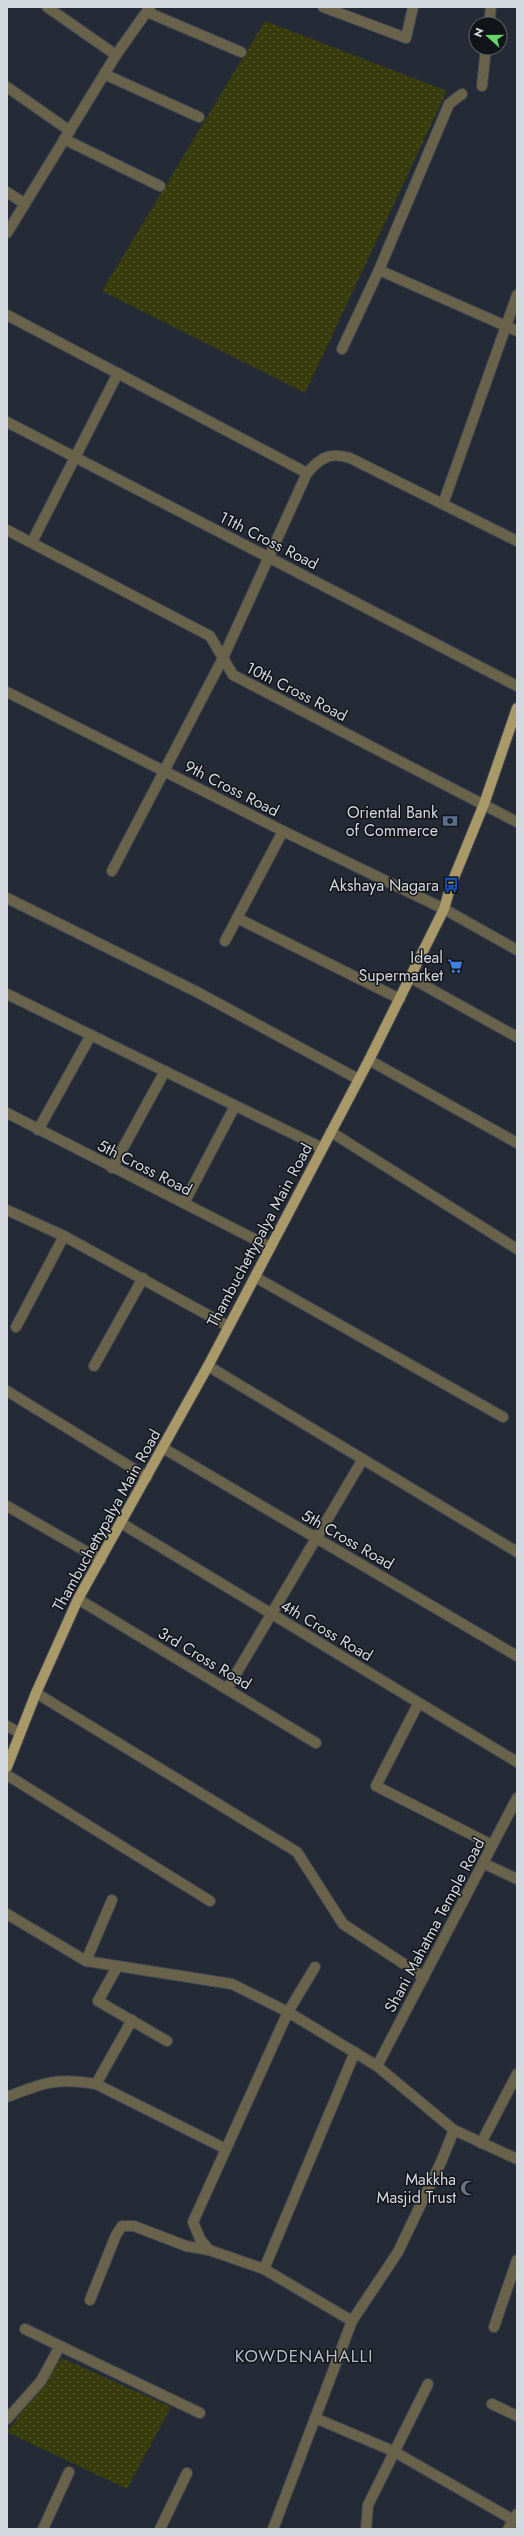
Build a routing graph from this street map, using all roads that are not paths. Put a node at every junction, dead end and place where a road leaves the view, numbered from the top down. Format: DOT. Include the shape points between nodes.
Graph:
graph roads {
  1 [pos="47,7"];
  2 [pos="323,7"];
  3 [pos="413,7"];
  4 [pos="149,9"];
  5 [pos="241,52"];
  6 [pos="116,55"];
  7 [pos="485,56"];
  8 [pos="104,74"];
  9 [pos="482,86"];
  10 [pos="7,87"];
  11 [pos="462,94"];
  12 [pos="199,117"];
  13 [pos="67,135"];
  14 [pos="160,186"];
  15 [pos="7,192"];
  16 [pos="25,204"];
  17 [pos="7,233"];
  18 [pos="379,270"];
  19 [pos="517,295"];
  20 [pos="7,315"];
  21 [pos="507,326"];
  22 [pos="517,331"];
  23 [pos="342,349"];
  24 [pos="118,373"];
  25 [pos="7,422"];
  26 [pos="75,456"];
  27 [pos="307,473"];
  28 [pos="443,504"];
  29 [pos="7,530"];
  30 [pos="517,541"];
  31 [pos="32,542"];
  32 [pos="270,557"];
  33 [pos="223,658"];
  34 [pos="517,686"];
  35 [pos="7,692"];
  36 [pos="517,708"];
  37 [pos="163,770"];
  38 [pos="484,804"];
  39 [pos="517,822"];
  40 [pos="283,831"];
  41 [pos="112,871"];
  42 [pos="7,898"];
  43 [pos="444,909"];
  44 [pos="237,918"];
  45 [pos="225,941"];
  46 [pos="517,950"];
  47 [pos="411,978"];
  48 [pos="7,994"];
  49 [pos="400,999"];
  50 [pos="91,1035"];
  51 [pos="517,1037"];
  52 [pos="369,1060"];
  53 [pos="165,1072"];
  54 [pos="358,1079"];
  55 [pos="235,1106"];
  56 [pos="7,1113"];
  57 [pos="38,1130"];
  58 [pos="331,1132"];
  59 [pos="517,1143"];
  60 [pos="322,1148"];
  61 [pos="112,1168"];
  62 [pos="184,1203"];
  63 [pos="7,1210"];
  64 [pos="64,1236"];
  65 [pos="270,1247"];
  66 [pos="517,1249"];
  67 [pos="254,1277"];
  68 [pos="143,1278"];
  69 [pos="228,1326"];
  70 [pos="16,1327"];
  71 [pos="94,1366"];
  72 [pos="208,1366"];
  73 [pos="7,1391"];
  74 [pos="503,1417"];
  75 [pos="163,1448"];
  76 [pos="363,1459"];
  77 [pos="147,1477"];
  78 [pos="8,1509"];
  79 [pos="121,1523"];
  80 [pos="317,1538"];
  81 [pos="517,1552"];
  82 [pos="101,1560"];
  83 [pos="78,1599"];
  84 [pos="272,1614"];
  85 [pos="517,1656"];
  86 [pos="227,1689"];
  87 [pos="36,1693"];
  88 [pos="418,1704"];
  89 [pos="7,1726"];
  90 [pos="20,1733"];
  91 [pos="316,1743"];
  92 [pos="517,1762"];
  93 [pos="7,1767"];
  94 [pos="7,1775"];
  95 [pos="517,1798"];
  96 [pos="492,1845"];
  97 [pos="483,1863"];
  98 [pos="517,1879"];
  99 [pos="112,1900"];
  100 [pos="210,1901"];
  101 [pos="7,1914"];
  102 [pos="86,1961"];
  103 [pos="315,1966"];
  104 [pos="117,1967"];
  105 [pos="424,1977"];
  106 [pos="288,2012"];
  107 [pos="132,2020"];
  108 [pos="168,2041"];
  109 [pos="355,2052"];
  110 [pos="376,2066"];
  111 [pos="517,2074"];
  112 [pos="96,2084"];
  113 [pos="7,2097"];
  114 [pos="454,2130"];
  115 [pos="481,2143"];
  116 [pos="226,2149"];
  117 [pos="517,2159"];
  118 [pos="209,2250"];
  119 [pos="517,2260"];
  120 [pos="264,2269"];
  121 [pos="90,2300"];
  122 [pos="352,2321"];
  123 [pos="494,2327"];
  124 [pos="25,2329"];
  125 [pos="60,2346"];
  126 [pos="428,2384"];
  127 [pos="492,2404"];
  128 [pos="200,2413"];
  129 [pos="517,2416"];
  130 [pos="7,2418"];
  131 [pos="315,2418"];
  132 [pos="394,2451"];
  133 [pos="69,2472"];
  134 [pos="187,2472"];
  135 [pos="516,2519"];
  136 [pos="43,2529"];
  137 [pos="160,2529"];
  138 [pos="273,2529"];
  139 [pos="366,2529"];
  140 [pos="508,2529"];
  1 -- 6 [label="street"];
  2 -- 3 [label="street" via="406,38"];
  4 -- 5 [label="street"];
  4 -- 6 [label="street"];
  6 -- 8 [label="street"];
  7 -- 9 [label="street"];
  8 -- 12 [label="street"];
  8 -- 13 [label="street"];
  10 -- 13 [label="street"];
  11 -- 18 [label="street" via="449,104"];
  13 -- 14 [label="street"];
  13 -- 16 [label="street"];
  15 -- 16 [label="street"];
  16 -- 17 [label="street"];
  18 -- 21 [label="street"];
  18 -- 23 [label="street"];
  19 -- 21 [label="street"];
  20 -- 24 [label="street"];
  21 -- 22 [label="street"];
  21 -- 28 [label="street"];
  24 -- 26 [label="street"];
  24 -- 27 [label="street"];
  25 -- 26 [label="street, 11th Cross Road"];
  26 -- 31 [label="street"];
  26 -- 32 [label="street, 11th Cross Road"];
  27 -- 28 [label="street" via="316,462 336,454 350,458"];
  27 -- 32 [label="street"];
  28 -- 30 [label="street"];
  29 -- 31 [label="street, 10th Cross Road"];
  31 -- 33 [label="street, 10th Cross Road" via="210,636"];
  32 -- 33 [label="street"];
  32 -- 34 [label="street, 11th Cross Road"];
  33 -- 37 [label="street"];
  33 -- 38 [label="street, 10th Cross Road" via="233,675"];
  35 -- 37 [label="street, 9th Cross Road"];
  36 -- 38 [label="main road, Thambuchettypalya Main Road"];
  37 -- 40 [label="street, 9th Cross Road"];
  37 -- 41 [label="street"];
  38 -- 39 [label="street, 10th Cross Road"];
  38 -- 43 [label="main road, Thambuchettypalya Main Road" via="451,885"];
  40 -- 43 [label="street, 9th Cross Road"];
  40 -- 44 [label="street"];
  42 -- 54 [label="street" via="197,992"];
  43 -- 46 [label="street, 9th Cross Road"];
  43 -- 47 [label="main road, Thambuchettypalya Main Road"];
  44 -- 45 [label="street"];
  44 -- 49 [label="street"];
  47 -- 49 [label="main road, Thambuchettypalya Main Road"];
  47 -- 51 [label="street"];
  48 -- 50 [label="street"];
  49 -- 52 [label="main road, Thambuchettypalya Main Road"];
  50 -- 53 [label="street"];
  50 -- 57 [label="street"];
  52 -- 54 [label="main road, Thambuchettypalya Main Road"];
  52 -- 59 [label="street"];
  53 -- 55 [label="street"];
  53 -- 61 [label="street"];
  54 -- 58 [label="main road, Thambuchettypalya Main Road"];
  55 -- 60 [label="street"];
  55 -- 62 [label="street"];
  56 -- 57 [label="street, 5th Cross Road"];
  57 -- 61 [label="street, 5th Cross Road"];
  58 -- 60 [label="main road, Thambuchettypalya Main Road"];
  58 -- 66 [label="street"];
  60 -- 65 [label="main road, Thambuchettypalya Main Road"];
  61 -- 62 [label="street, 5th Cross Road"];
  62 -- 65 [label="street, 5th Cross Road"];
  63 -- 64 [label="street"];
  64 -- 68 [label="street"];
  64 -- 70 [label="street"];
  65 -- 67 [label="main road, Thambuchettypalya Main Road"];
  67 -- 69 [label="main road, Thambuchettypalya Main Road"];
  67 -- 74 [label="street"];
  68 -- 69 [label="street"];
  68 -- 71 [label="street"];
  69 -- 72 [label="main road, Thambuchettypalya Main Road"];
  72 -- 75 [label="main road, Thambuchettypalya Main Road"];
  72 -- 76 [label="street"];
  73 -- 77 [label="street"];
  75 -- 77 [label="main road, Thambuchettypalya Main Road"];
  75 -- 80 [label="street, 5th Cross Road"];
  76 -- 80 [label="street"];
  76 -- 81 [label="street"];
  77 -- 79 [label="main road, Thambuchettypalya Main Road"];
  78 -- 82 [label="street"];
  79 -- 82 [label="main road, Thambuchettypalya Main Road"];
  79 -- 84 [label="street, 4th Cross Road"];
  80 -- 84 [label="street"];
  80 -- 85 [label="street, 5th Cross Road"];
  82 -- 83 [label="main road, Thambuchettypalya Main Road"];
  83 -- 86 [label="street, 3rd Cross Road"];
  83 -- 87 [label="main road, Thambuchettypalya Main Road"];
  84 -- 86 [label="street"];
  84 -- 88 [label="street, 4th Cross Road"];
  86 -- 91 [label="street, 3rd Cross Road"];
  87 -- 90 [label="main road, Thambuchettypalya Main Road"];
  87 -- 105 [label="street" via="297,1852 343,1924"];
  88 -- 92 [label="street, 4th Cross Road"];
  88 -- 96 [label="street" via="376,1786"];
  89 -- 90 [label="street"];
  90 -- 93 [label="main road, Thambuchettypalya Main Road"];
  94 -- 100 [label="street"];
  95 -- 96 [label="street, Shani Mahatma Temple Road"];
  96 -- 97 [label="street, Shani Mahatma Temple Road"];
  97 -- 98 [label="street"];
  97 -- 105 [label="street, Shani Mahatma Temple Road"];
  99 -- 102 [label="street"];
  101 -- 102 [label="street"];
  102 -- 104 [label="street"];
  103 -- 106 [label="street"];
  104 -- 106 [label="street" via="232,1984"];
  104 -- 107 [label="street" via="98,2001"];
  105 -- 110 [label="street, Shani Mahatma Temple Road"];
  106 -- 109 [label="street"];
  106 -- 116 [label="street"];
  107 -- 108 [label="street"];
  107 -- 112 [label="street"];
  109 -- 110 [label="street"];
  109 -- 120 [label="street"];
  110 -- 114 [label="street"];
  111 -- 115 [label="street"];
  112 -- 113 [label="street" via="73,2080 44,2082"];
  112 -- 116 [label="street"];
  114 -- 115 [label="street"];
  114 -- 122 [label="street" via="398,2252"];
  115 -- 117 [label="street"];
  116 -- 118 [label="street" via="192,2222"];
  118 -- 120 [label="street"];
  118 -- 121 [label="street" via="179,2244 134,2226 122,2226"];
  119 -- 123 [label="street"];
  120 -- 122 [label="street"];
  122 -- 131 [label="street"];
  124 -- 125 [label="street"];
  125 -- 128 [label="street"];
  125 -- 130 [label="street" via="41,2381"];
  126 -- 132 [label="street"];
  127 -- 129 [label="street"];
  131 -- 132 [label="street"];
  131 -- 138 [label="street"];
  132 -- 135 [label="street"];
  132 -- 139 [label="street" via="368,2505"];
  133 -- 136 [label="street"];
  134 -- 137 [label="street"];
  135 -- 140 [label="street"];
}
